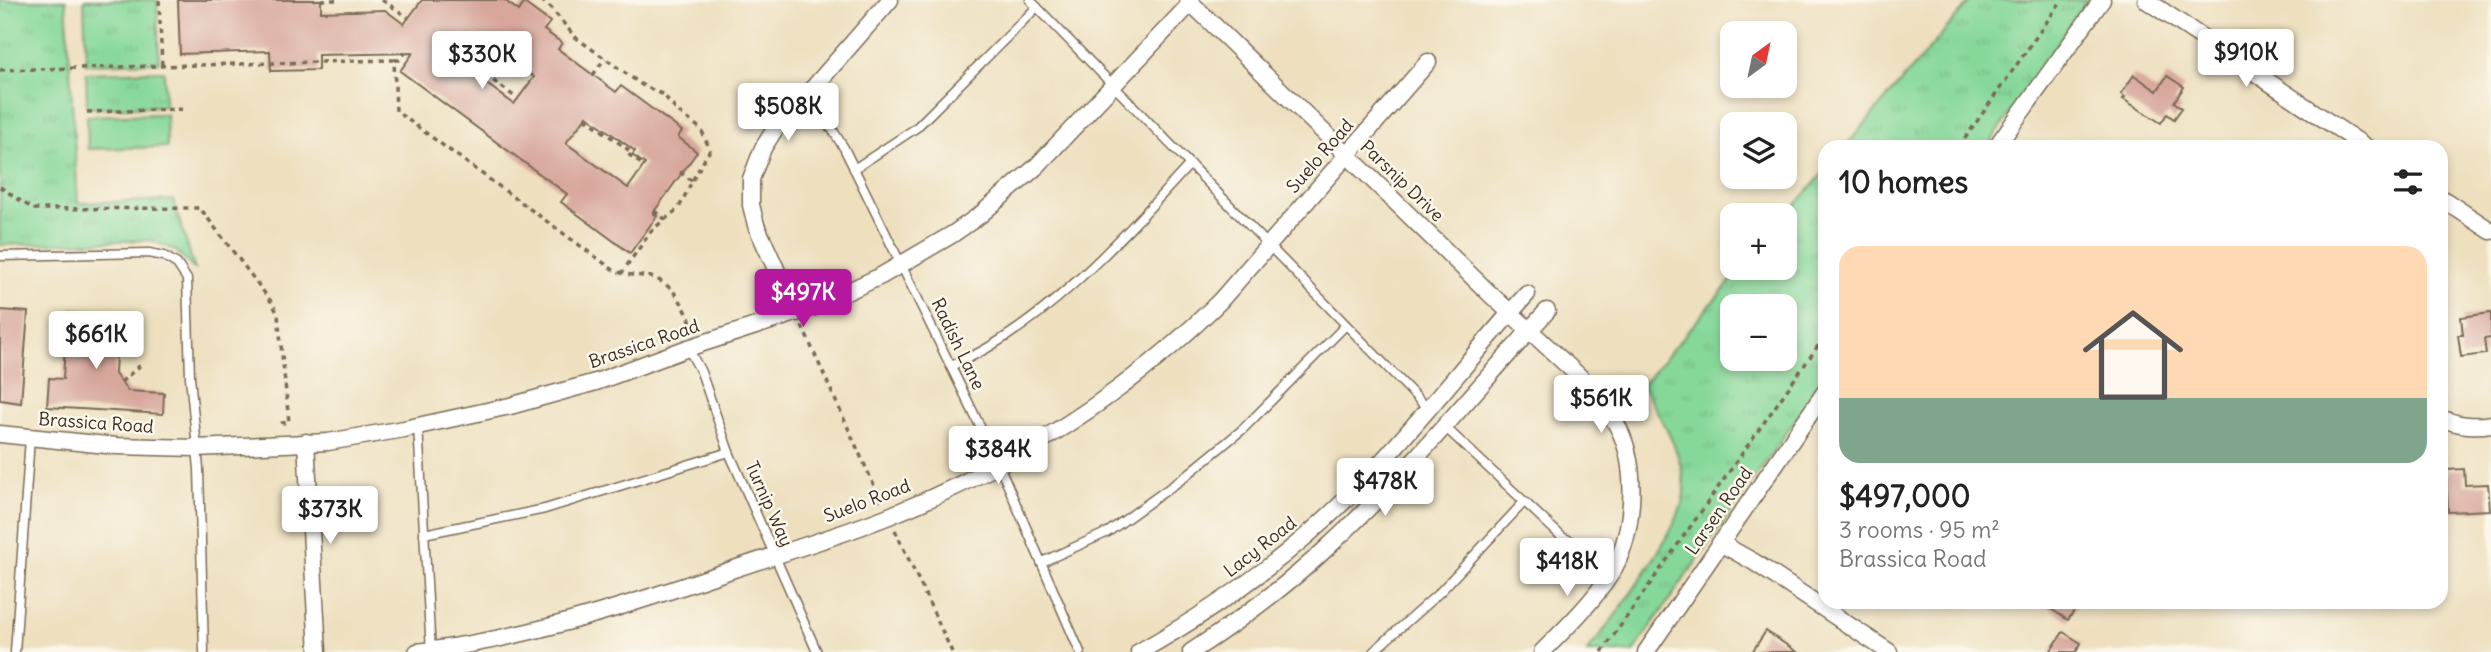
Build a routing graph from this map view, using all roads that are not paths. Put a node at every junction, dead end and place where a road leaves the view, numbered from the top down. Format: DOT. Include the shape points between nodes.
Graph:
graph roads {
  1 [pos="890,0"];
  2 [pos="2102,0"];
  3 [pos="2146,0"];
  4 [pos="1189,1"];
  5 [pos="1034,3"];
  6 [pos="1428,62"];
  7 [pos="1113,86"];
  8 [pos="800,103"];
  9 [pos="2001,140"];
  10 [pos="2355,140"];
  11 [pos="1347,154"];
  12 [pos="1190,164"];
  13 [pos="854,169"];
  14 [pos="2448,203"];
  15 [pos="2491,231"];
  16 [pos="1269,246"];
  17 [pos="0,256"];
  18 [pos="902,264"];
  19 [pos="1527,295"];
  20 [pos="1547,311"];
  21 [pos="796,313"];
  22 [pos="1511,313"];
  23 [pos="1346,324"];
  24 [pos="1530,330"];
  25 [pos="688,348"];
  26 [pos="951,366"];
  27 [pos="1818,402"];
  28 [pos="1428,410"];
  29 [pos="2448,422"];
  30 [pos="2491,424"];
  31 [pos="418,426"];
  32 [pos="1445,427"];
  33 [pos="0,434"];
  34 [pos="30,438"];
  35 [pos="306,442"];
  36 [pos="196,448"];
  37 [pos="729,452"];
  38 [pos="999,465"];
  39 [pos="1524,502"];
  40 [pos="424,534"];
  41 [pos="1720,543"];
  42 [pos="774,555"];
  43 [pos="1042,562"];
  44 [pos="1617,562"];
  45 [pos="1818,605"];
  46 [pos="1824,609"];
  47 [pos="426,651"];
  48 [pos="15,652"];
  49 [pos="204,652"];
  50 [pos="318,652"];
  51 [pos="817,652"];
  52 [pos="1080,652"];
  53 [pos="1139,652"];
  54 [pos="1191,652"];
  55 [pos="1373,652"];
  56 [pos="1542,652"];
  57 [pos="1646,652"];
  58 [pos="1889,652"];
  1 -- 8 [label="street"];
  2 -- 9 [label="street"];
  3 -- 10 [label="street"];
  4 -- 7 [label="street, Brassica Road"];
  4 -- 11 [label="street, Parsnip Drive"];
  5 -- 7 [label="lane"];
  5 -- 13 [label="lane" via="916,128"];
  6 -- 11 [label="street, Suelo Road"];
  7 -- 12 [label="lane"];
  7 -- 18 [label="street, Brassica Road" via="1036,167 980,215"];
  8 -- 13 [label="lane, Radish Lane" via="832,129"];
  8 -- 21 [label="street" via="777,126 751,179 756,225"];
  11 -- 16 [label="street, Suelo Road"];
  11 -- 22 [label="street, Parsnip Drive"];
  12 -- 16 [label="lane"];
  12 -- 26 [label="lane" via="1076,281 1007,335"];
  13 -- 18 [label="lane, Radish Lane"];
  14 -- 15 [label="street"];
  16 -- 23 [label="lane"];
  16 -- 38 [label="street, Suelo Road" via="1212,310 1150,365 1061,429"];
  17 -- 36 [label="lane" via="149,253 177,264 187,279"];
  18 -- 21 [label="street, Brassica Road"];
  18 -- 26 [label="lane, Radish Lane"];
  19 -- 22 [label="street, Lacy Road"];
  20 -- 24 [label="street"];
  21 -- 25 [label="street, Brassica Road"];
  22 -- 24 [label="street, Parsnip Drive"];
  22 -- 28 [label="street, Lacy Road"];
  23 -- 28 [label="lane"];
  23 -- 43 [label="lane" via="1243,429 1182,479 1108,532"];
  24 -- 32 [label="street"];
  24 -- 44 [label="street, Parsnip Drive" via="1593,390 1620,432 1632,512"];
  25 -- 31 [label="street, Brassica Road" via="584,385"];
  25 -- 37 [label="lane, Turnip Way"];
  26 -- 38 [label="lane, Radish Lane"];
  27 -- 41 [label="street, Larsen Road"];
  28 -- 53 [label="street, Lacy Road" via="1356,490 1291,549 1230,595"];
  29 -- 30 [label="street"];
  31 -- 35 [label="street, Brassica Road"];
  31 -- 40 [label="lane"];
  32 -- 39 [label="lane"];
  32 -- 54 [label="street" via="1307,566"];
  33 -- 34 [label="street, Brassica Road"];
  34 -- 36 [label="street, Brassica Road"];
  34 -- 48 [label="lane"];
  35 -- 36 [label="street, Brassica Road"];
  35 -- 50 [label="street"];
  36 -- 49 [label="lane"];
  37 -- 40 [label="lane" via="545,509"];
  37 -- 42 [label="lane, Turnip Way"];
  38 -- 42 [label="street, Suelo Road" via="888,516"];
  38 -- 43 [label="lane, Radish Lane"];
  39 -- 44 [label="lane" via="1568,541"];
  39 -- 55 [label="lane" via="1448,583"];
  40 -- 47 [label="lane"];
  41 -- 45 [label="street"];
  41 -- 57 [label="street, Larsen Road"];
  42 -- 47 [label="street, Suelo Road" via="578,621"];
  42 -- 51 [label="lane, Turnip Way"];
  43 -- 52 [label="lane, Radish Lane"];
  44 -- 56 [label="street, Parsnip Drive" via="1599,590"];
  46 -- 58 [label="street"];
}
